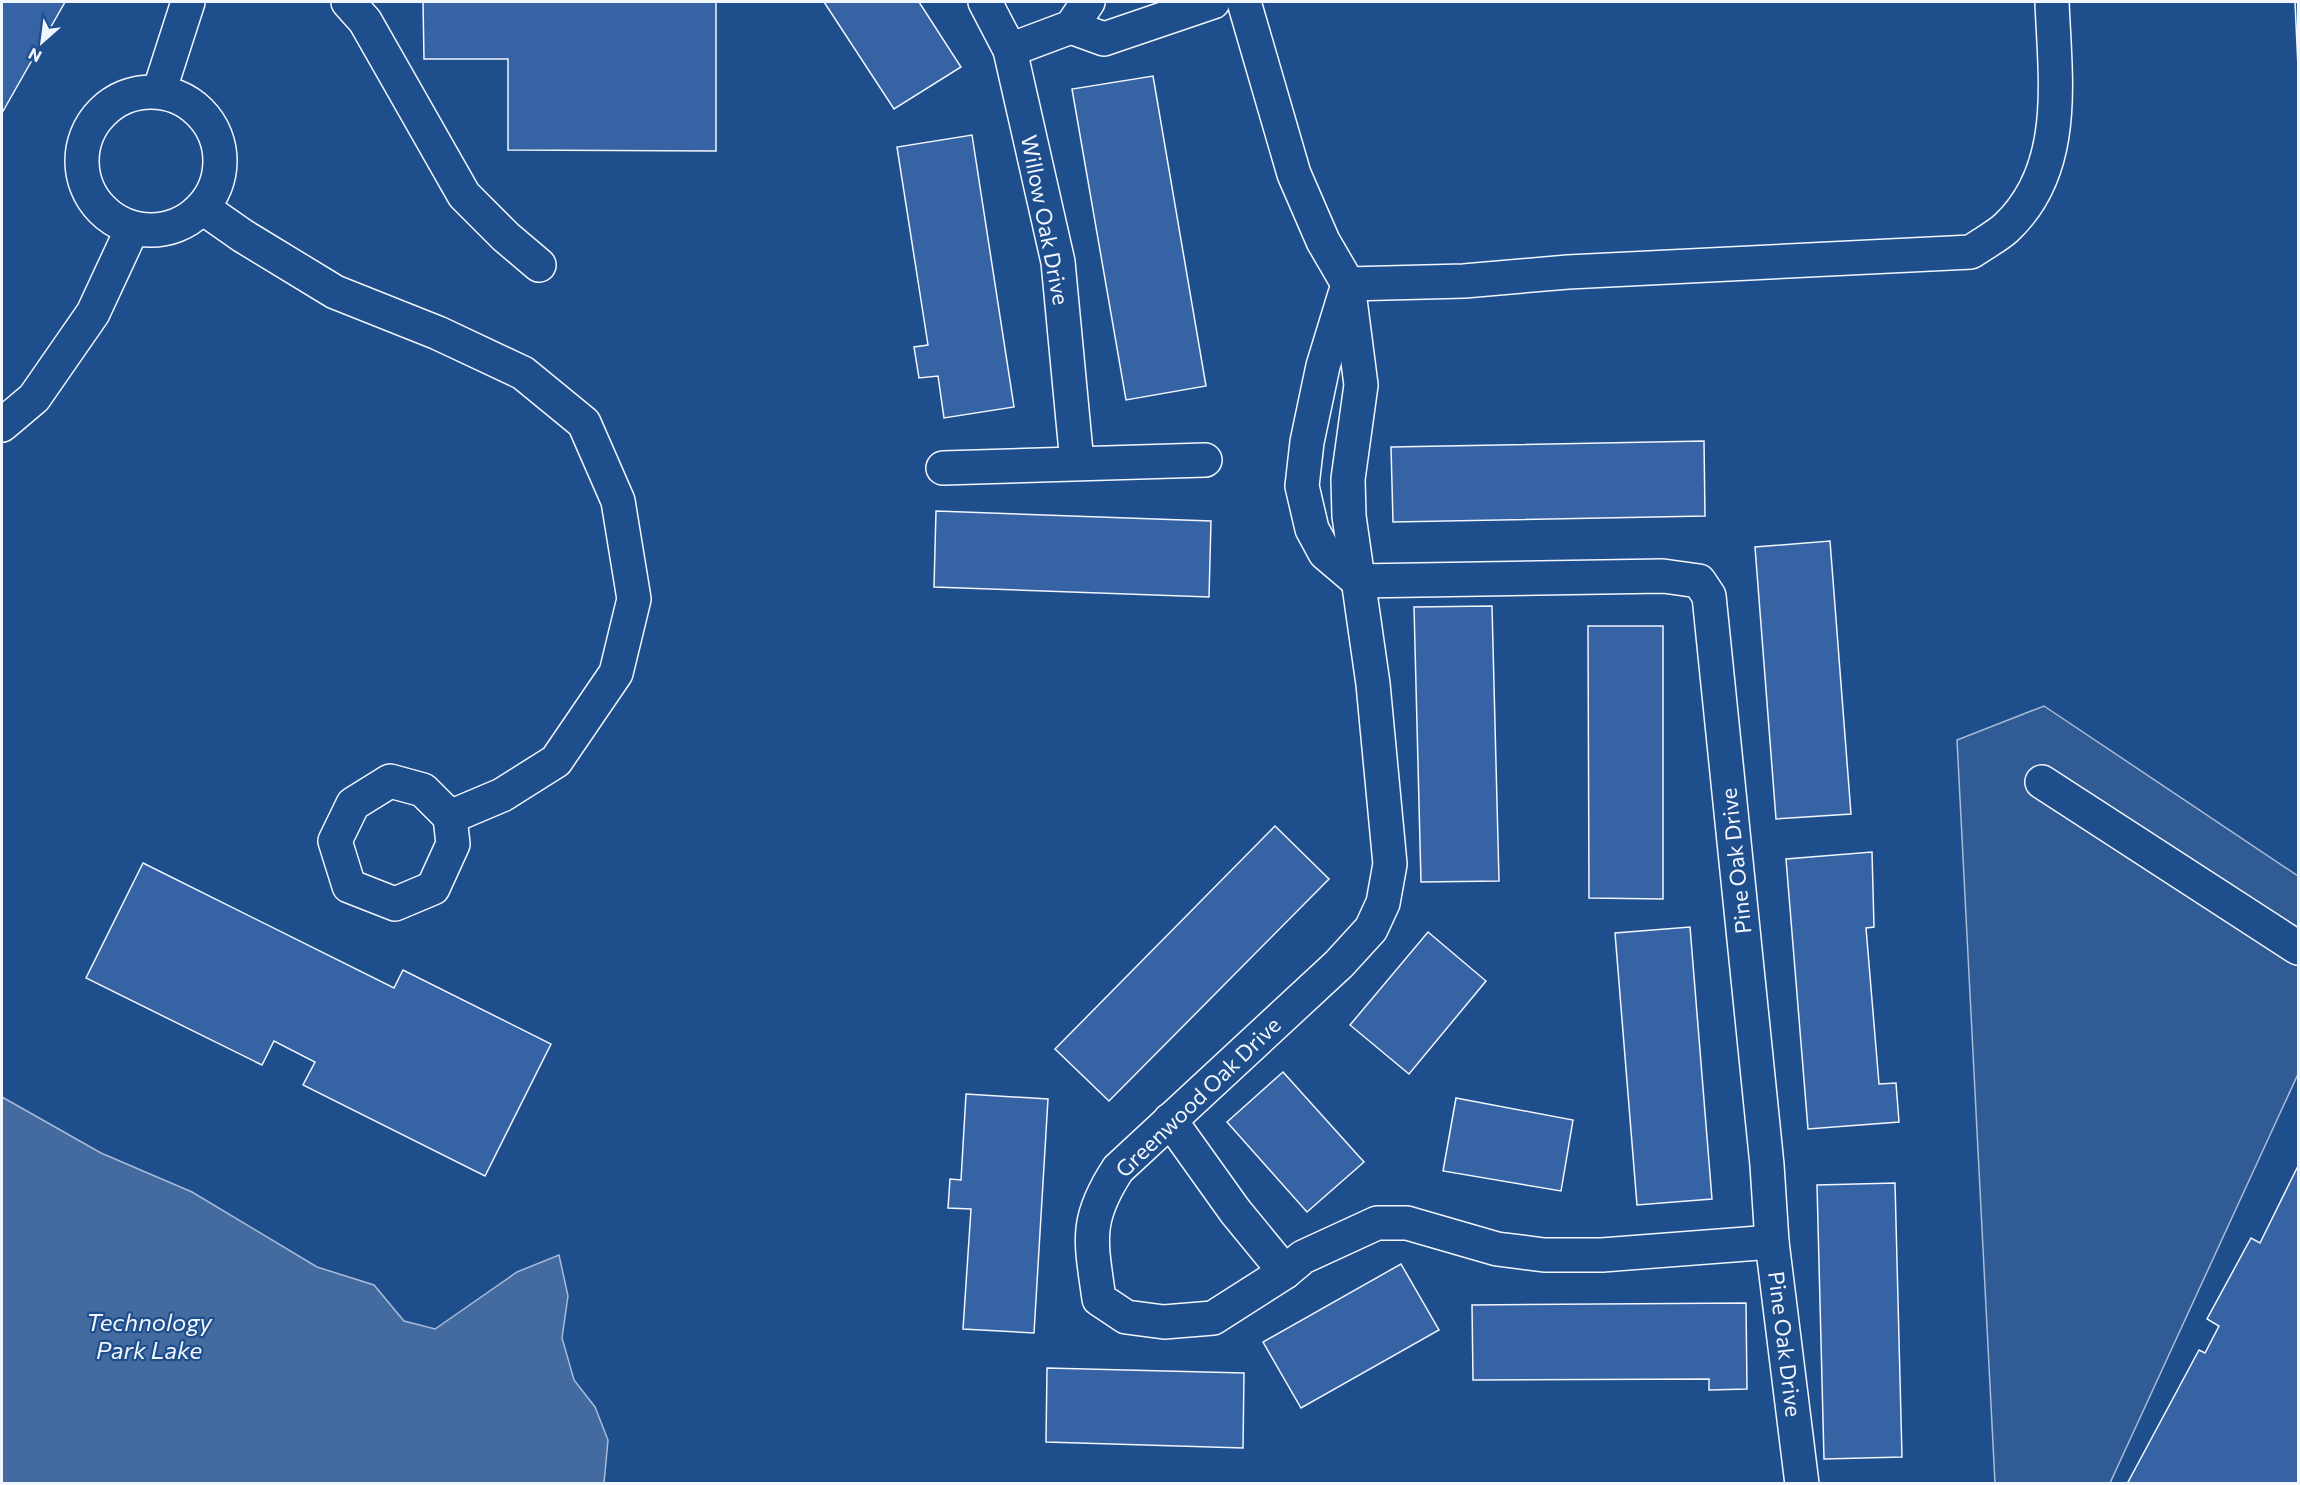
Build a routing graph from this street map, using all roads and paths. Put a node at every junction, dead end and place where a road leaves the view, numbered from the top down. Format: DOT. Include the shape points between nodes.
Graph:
graph roads {
  1 [pos="188,2"];
  2 [pos="348,2"];
  3 [pos="985,2"];
  4 [pos="1213,2"];
  5 [pos="1244,2"];
  6 [pos="2052,2"];
  7 [pos="1079,14"];
  8 [pos="1010,50"];
  9 [pos="159,92"];
  10 [pos="203,208"];
  11 [pos="132,229"];
  12 [pos="539,265"];
  13 [pos="1348,284"];
  14 [pos="2,425"];
  15 [pos="1205,460"];
  16 [pos="1077,463"];
  17 [pos="943,468"];
  18 [pos="1358,581"];
  19 [pos="2042,782"];
  20 [pos="450,818"];
  21 [pos="2298,948"];
  22 [pos="1170,1120"];
  23 [pos="1772,1242"];
  24 [pos="1285,1272"];
  25 [pos="1802,1484"];
  1 -- 9 [label="street"];
  2 -- 12 [label="street" via="365,21 464,195"];
  3 -- 8 [label="street, Willow Oak Drive"];
  4 -- 7 [label="street" via="1104,39"];
  5 -- 13 [label="street" via="1294,174 1323,241"];
  6 -- 13 [label="street" via="2056,120 2046,163 2032,197 2005,229 1971,252"];
  7 -- 8 [label="street"];
  8 -- 16 [label="street, Willow Oak Drive" via="1058,261"];
  9 -- 10 [label="street" via="188,102 209,123 220,151 218,181"];
  9 -- 11 [label="street" via="124,96 97,116 81,147 83,182 101,211"];
  10 -- 11 [label="street" via="183,224 158,231"];
  10 -- 20 [label="street" via="335,292 438,333 523,373 584,423 612,486 618,501 634,599 616,673 556,760 502,795"];
  11 -- 14 [label="street" via="93,313 34,398"];
  13 -- 18 [label="street, Greenwood Oak Drive" via="1361,385 1348,479"];
  13 -- 18 [label="street" via="1323,366 1302,486 1312,529 1325,553"];
  15 -- 16 [label="street"];
  16 -- 17 [label="street"];
  18 -- 22 [label="street, Greenwood Oak Drive" via="1373,684 1390,864 1383,903 1371,929 1339,964"];
  18 -- 23 [label="street, Pine Oak Drive" via="1663,576 1699,581 1709,596"];
  19 -- 21 [label="street"];
  22 -- 24 [label="street" via="1235,1211"];
  22 -- 24 [label="street, Greenwood Oak Drive" via="1118,1169 1101,1195 1091,1226 1099,1299 1126,1317 1164,1322 1213,1318"];
  23 -- 24 [label="street, Greenwood Oak Drive" via="1602,1255 1544,1255 1497,1249 1407,1223 1377,1223 1303,1257"];
  23 -- 25 [label="street, Pine Oak Drive"];
}
